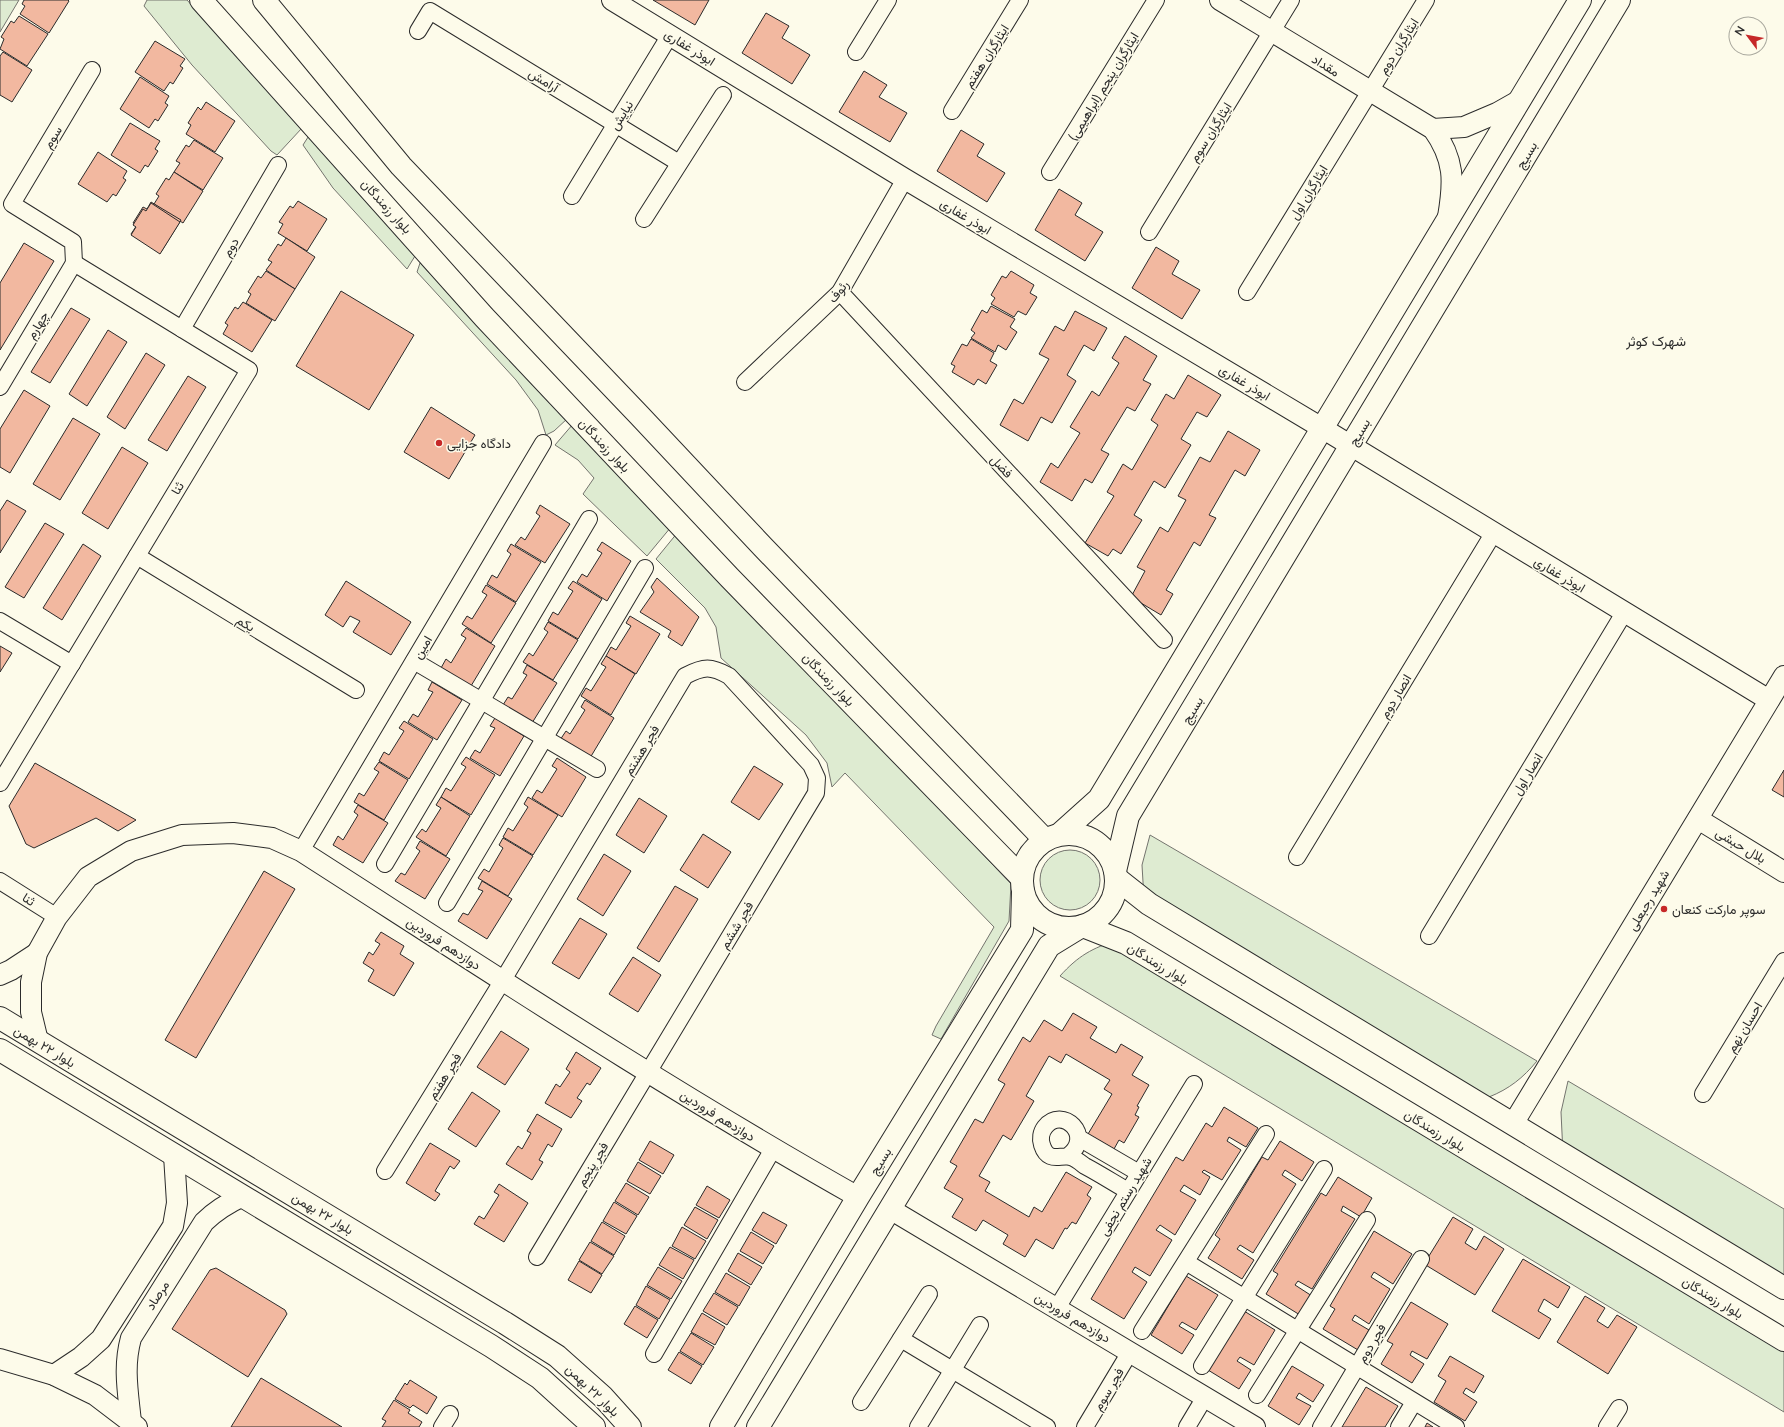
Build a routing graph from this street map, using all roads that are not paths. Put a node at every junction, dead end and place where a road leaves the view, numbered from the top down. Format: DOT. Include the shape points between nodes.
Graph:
graph roads {
  1 [pos="201,0"];
  2 [pos="264,0"];
  3 [pos="612,0"];
  4 [pos="888,0"];
  5 [pos="1020,0"];
  6 [pos="1156,0"];
  7 [pos="1220,0"];
  8 [pos="1291,0"];
  9 [pos="1426,0"];
  10 [pos="1580,0"];
  11 [pos="1619,0"];
  12 [pos="418,31"];
  13 [pos="1272,32"];
  14 [pos="670,35"];
  15 [pos="856,52"];
  16 [pos="92,70"];
  17 [pos="1369,92"];
  18 [pos="723,95"];
  19 [pos="1520,100"];
  20 [pos="952,111"];
  21 [pos="615,124"];
  22 [pos="1433,129"];
  23 [pos="679,163"];
  24 [pos="278,165"];
  25 [pos="1050,172"];
  26 [pos="905,179"];
  27 [pos="572,196"];
  28 [pos="644,220"];
  29 [pos="1447,221"];
  30 [pos="1149,232"];
  31 [pos="74,263"];
  32 [pos="840,292"];
  33 [pos="1247,292"];
  34 [pos="182,329"];
  35 [pos="745,382"];
  36 [pos="0,387"];
  37 [pos="1322,428"];
  38 [pos="543,443"];
  39 [pos="1351,446"];
  40 [pos="590,519"];
  41 [pos="1493,534"];
  42 [pos="137,556"];
  43 [pos="645,568"];
  44 [pos="1624,613"];
  45 [pos="0,621"];
  46 [pos="1164,640"];
  47 [pos="414,661"];
  48 [pos="72,664"];
  49 [pos="1784,676"];
  50 [pos="356,690"];
  51 [pos="1769,700"];
  52 [pos="482,701"];
  53 [pos="545,738"];
  54 [pos="597,769"];
  55 [pos="817,778"];
  56 [pos="0,783"];
  57 [pos="1698,819"];
  58 [pos="1052,837"];
  59 [pos="301,851"];
  60 [pos="1297,857"];
  61 [pos="385,864"];
  62 [pos="1784,872"];
  63 [pos="1116,874"];
  64 [pos="0,881"];
  65 [pos="1022,885"];
  66 [pos="447,903"];
  67 [pos="57,917"];
  68 [pos="1082,927"];
  69 [pos="1429,936"];
  70 [pos="37,952"];
  71 [pos="1784,961"];
  72 [pos="0,975"];
  73 [pos="503,980"];
  74 [pos="0,1018"];
  75 [pos="38,1041"];
  76 [pos="0,1050"];
  77 [pos="648,1071"];
  78 [pos="1194,1084"];
  79 [pos="1703,1094"];
  80 [pos="1513,1124"];
  81 [pos="1266,1134"];
  82 [pos="1079,1138"];
  83 [pos="774,1149"];
  84 [pos="174,1155"];
  85 [pos="1068,1156"];
  86 [pos="1324,1169"];
  87 [pos="385,1171"];
  88 [pos="1139,1173"];
  89 [pos="1128,1191"];
  90 [pos="243,1196"];
  91 [pos="858,1197"];
  92 [pos="890,1209"];
  93 [pos="1367,1220"];
  94 [pos="537,1257"];
  95 [pos="1421,1259"];
  96 [pos="1186,1262"];
  97 [pos="1784,1288"];
  98 [pos="929,1294"];
  99 [pos="129,1296"];
  100 [pos="1244,1298"];
  101 [pos="148,1308"];
  102 [pos="1057,1308"];
  103 [pos="980,1325"];
  104 [pos="1297,1330"];
  105 [pos="1142,1331"];
  106 [pos="901,1339"];
  107 [pos="1784,1340"];
  108 [pos="1130,1352"];
  109 [pos="654,1354"];
  110 [pos="0,1359"];
  111 [pos="1202,1366"];
  112 [pos="1357,1367"];
  113 [pos="952,1370"];
  114 [pos="54,1374"];
  115 [pos="1257,1395"];
  116 [pos="1205,1397"];
  117 [pos="861,1402"];
  118 [pos="1414,1402"];
  119 [pos="1618,1408"];
  120 [pos="134,1424"];
  121 [pos="594,1427"];
  122 [pos="630,1427"];
  123 [pos="722,1427"];
  124 [pos="758,1427"];
  125 [pos="918,1427"];
  126 [pos="1046,1427"];
  127 [pos="1085,1427"];
  128 [pos="1187,1427"];
  129 [pos="1255,1427"];
  130 [pos="1321,1427"];
  131 [pos="1399,1427"];
  132 [pos="1456,1427"];
  133 [pos="1607,1427"];
  1 -- 65 [label="main road, بلوار رزمندگان" via="484,317"];
  2 -- 58 [label="main road" via="401,166 762,546"];
  3 -- 14 [label="street, ابوذر غفاری"];
  4 -- 15 [label="street"];
  5 -- 20 [label="street, ایثارگران هفتم"];
  6 -- 25 [label="street, ایثارگران پنجم (ابراهیمی)"];
  7 -- 13 [label="street, مقداد"];
  8 -- 13 [label="street, ایثارگران سوم"];
  9 -- 17 [label="street, ایثارگران دوم"];
  10 -- 19 [label="main road"];
  11 -- 39 [label="main road, بسیج"];
  12 -- 21 [label="street, آرامش" via="430,10"];
  13 -- 17 [label="street, مقداد"];
  13 -- 30 [label="street, ایثارگران سوم"];
  14 -- 21 [label="street, نیایش"];
  14 -- 26 [label="street, ابوذر غفاری"];
  16 -- 31 [label="street, سوم" via="12,204 73,242"];
  17 -- 22 [label="street, مقداد"];
  17 -- 33 [label="street, ایثارگران اول"];
  18 -- 23 [label="street"];
  19 -- 22 [label="street" via="1464,127"];
  19 -- 29 [label="main road"];
  21 -- 23 [label="street, آرامش"];
  21 -- 27 [label="street, نیایش"];
  22 -- 29 [label="street, مقداد" via="1441,139 1451,163 1453,187"];
  23 -- 28 [label="street"];
  24 -- 34 [label="street, دوم"];
  26 -- 32 [label="street, رئوف"];
  26 -- 37 [label="street, ابوذر غفاری"];
  29 -- 37 [label="main road"];
  31 -- 34 [label="street, ثنا"];
  31 -- 36 [label="street, چهارم"];
  32 -- 35 [label="street, رئوف"];
  32 -- 46 [label="street, فضل"];
  34 -- 42 [label="street, ثنا" via="249,370"];
  37 -- 39 [label="street, ابوذر غفاری"];
  37 -- 58 [label="main road" via="1099,799"];
  38 -- 47 [label="street, امین"];
  39 -- 41 [label="street, ابوذر غفاری"];
  39 -- 63 [label="main road, بسیج" via="1128,816"];
  40 -- 52 [label="street"];
  41 -- 44 [label="street, ابوذر غفاری"];
  41 -- 60 [label="street, انصار دوم"];
  42 -- 48 [label="street, ثنا"];
  42 -- 50 [label="street, یکم"];
  43 -- 53 [label="street"];
  44 -- 51 [label="street, ابوذر غفاری"];
  44 -- 69 [label="street, انصار اول"];
  45 -- 48 [label="street"];
  47 -- 52 [label="street"];
  47 -- 59 [label="street, امین"];
  48 -- 56 [label="street, ثنا"];
  49 -- 51 [label="street, شهید رجبعلی"];
  51 -- 57 [label="street, شهید رجبعلی"];
  52 -- 53 [label="street"];
  52 -- 61 [label="street"];
  53 -- 54 [label="street"];
  53 -- 66 [label="street"];
  55 -- 73 [label="street, فجر هشتم" via="811,765 729,676 716,668 700,668 685,676"];
  55 -- 77 [label="street, فجر ششم" via="816,793"];
  57 -- 62 [label="street, بلال حبشی"];
  57 -- 80 [label="street, شهید رجبعلی"];
  58 -- 63 [label="main road" via="1078,834 1095,841 1108,854"];
  58 -- 65 [label="main road" via="1033,850 1025,863"];
  59 -- 67 [label="street, دوازدهم فروردین" via="272,838 233,833 182,835 131,851 88,877"];
  59 -- 73 [label="street, دوازدهم فروردین"];
  63 -- 68 [label="main road" via="1115,894 1108,908 1097,919"];
  63 -- 80 [label="main road" via="1149,904"];
  64 -- 67 [label="street, ثنا"];
  65 -- 68 [label="main road" via="1030,908 1044,921 1061,928"];
  65 -- 91 [label="main road, بسیج" via="1022,930"];
  67 -- 70 [label="street, دوازدهم فروردین"];
  68 -- 92 [label="main road" via="1049,946"];
  68 -- 107 [label="main road, بلوار رزمندگان" via="1126,943"];
  70 -- 72 [label="street"];
  70 -- 75 [label="street" via="31,982 31,1004"];
  71 -- 79 [label="street, احسان نهم"];
  73 -- 77 [label="street, دوازدهم فروردین"];
  73 -- 87 [label="street, فجر هفتم"];
  74 -- 75 [label="main road, بلوار ۲۲ بهمن"];
  75 -- 122 [label="main road, بلوار ۲۲ بهمن" via="557,1356 603,1397"];
  76 -- 84 [label="main road, بلوار ۲۲ بهمن"];
  77 -- 83 [label="street, دوازدهم فروردین"];
  77 -- 94 [label="street, فجر پنجم"];
  78 -- 88 [label="street, شهید رستم نجفی"];
  80 -- 97 [label="main road"];
  81 -- 96 [label="street"];
  82 -- 85 [label="street" via="1077,1147"];
  82 -- 85 [label="street" via="1076,1129 1066,1121 1053,1121 1044,1129 1041,1141 1046,1152 1056,1158"];
  82 -- 88 [label="street"];
  83 -- 91 [label="street, دوازدهم فروردین"];
  83 -- 109 [label="street"];
  84 -- 90 [label="main road, بلوار ۲۲ بهمن"];
  84 -- 99 [label="street, مرصاد" via="177,1204 173,1226"];
  85 -- 89 [label="street"];
  86 -- 100 [label="street"];
  88 -- 89 [label="street, شهید رستم نجفی"];
  89 -- 102 [label="street, شهید رستم نجفی"];
  90 -- 101 [label="street, مرصاد" via="215,1211 204,1222"];
  90 -- 121 [label="main road, بلوار ۲۲ بهمن" via="534,1374"];
  91 -- 123 [label="main road, بسیج"];
  92 -- 102 [label="street, دوازدهم فروردین"];
  92 -- 124 [label="main road"];
  93 -- 104 [label="street"];
  95 -- 112 [label="street, فجر دوم"];
  96 -- 100 [label="street"];
  96 -- 105 [label="street"];
  98 -- 106 [label="street"];
  99 -- 101 [label="street"];
  99 -- 114 [label="street, مرصاد" via="101,1339 81,1357"];
  100 -- 104 [label="street"];
  100 -- 111 [label="street"];
  101 -- 120 [label="street, مرصاد" via="131,1338 126,1356 126,1381"];
  102 -- 108 [label="street, دوازدهم فروردین"];
  103 -- 113 [label="street"];
  104 -- 112 [label="street"];
  104 -- 115 [label="street"];
  106 -- 113 [label="street"];
  106 -- 117 [label="street"];
  108 -- 116 [label="street, دوازدهم فروردین"];
  108 -- 127 [label="street, فجر سوم"];
  110 -- 114 [label="street, مرصاد"];
  112 -- 118 [label="street"];
  112 -- 130 [label="street, فجر دوم"];
  113 -- 125 [label="street"];
  113 -- 126 [label="street"];
  114 -- 120 [label="street, مرصاد" via="94,1395"];
  116 -- 128 [label="street"];
  116 -- 129 [label="street, دوازدهم فروردین"];
  118 -- 131 [label="street"];
  118 -- 132 [label="street"];
  119 -- 133 [label="street"];
}
